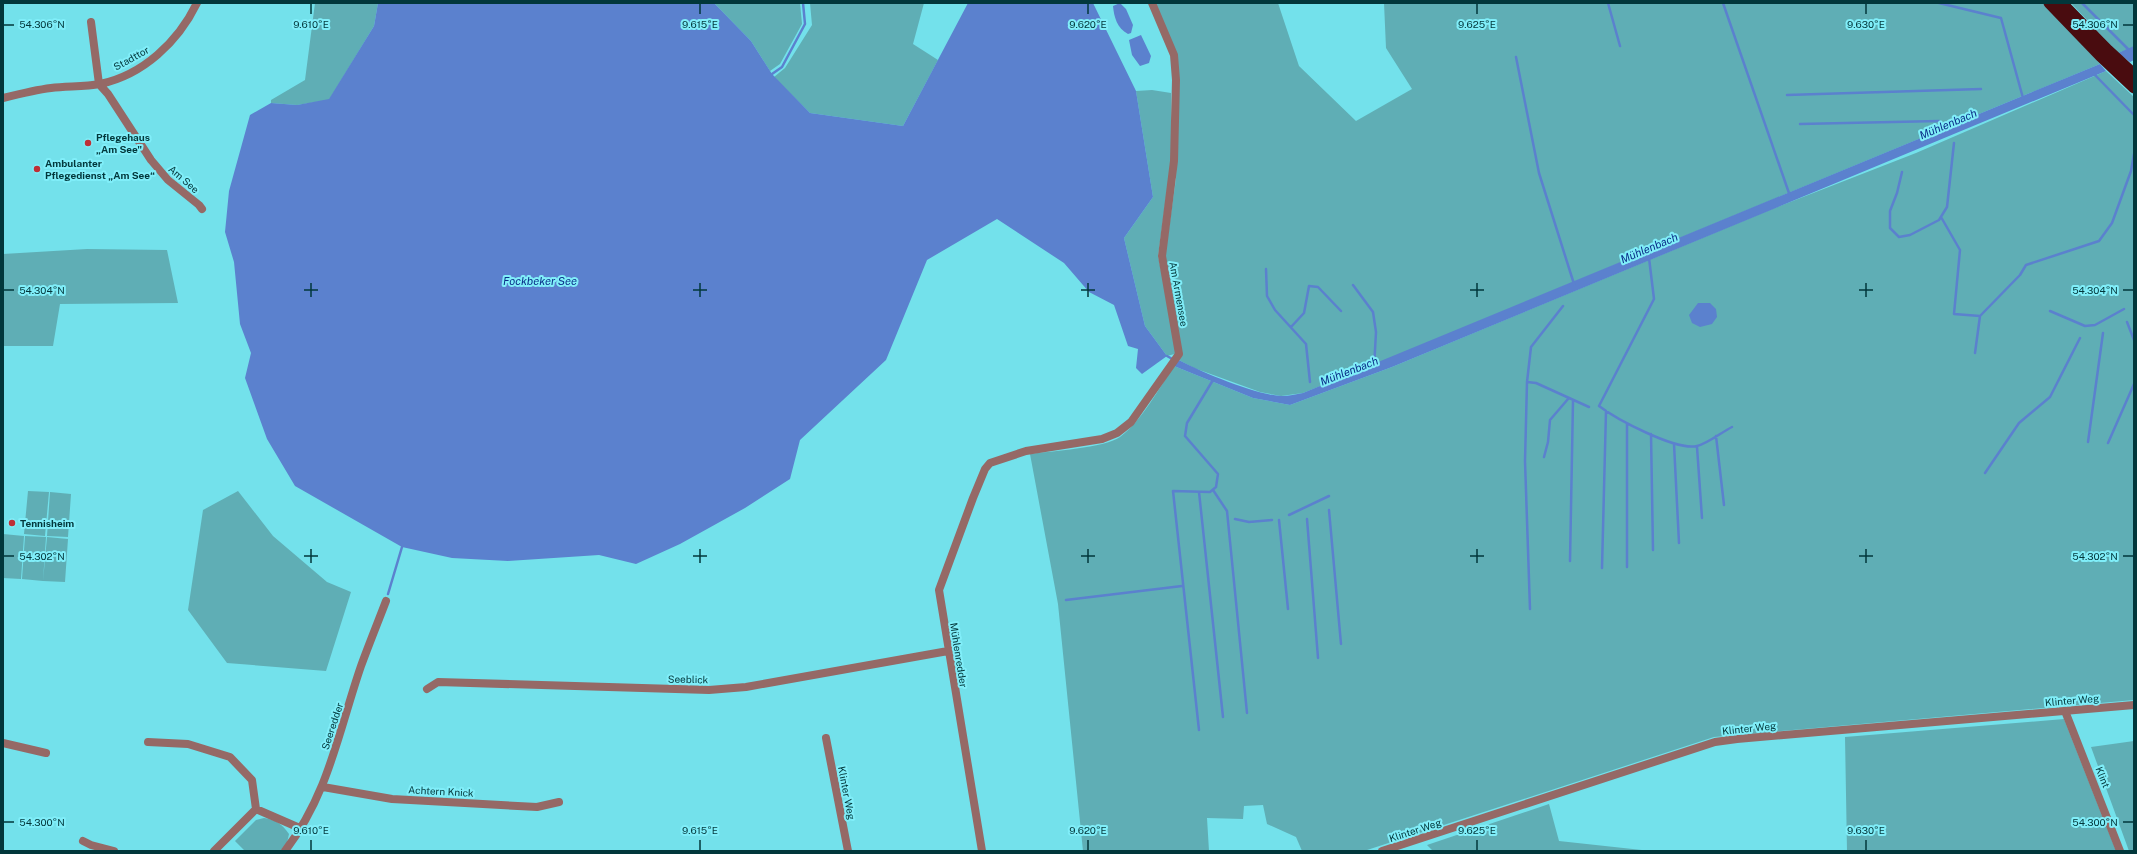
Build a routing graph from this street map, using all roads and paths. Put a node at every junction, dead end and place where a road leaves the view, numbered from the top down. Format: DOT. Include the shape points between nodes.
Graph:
graph roads {
  1 [pos="197,3"];
  2 [pos="1152,3"];
  3 [pos="2049,3"];
  4 [pos="2062,3"];
  5 [pos="91,22"];
  6 [pos="2104,53"];
  7 [pos="2131,71"];
  8 [pos="99,84"];
  9 [pos="2134,88"];
  10 [pos="3,98"];
  11 [pos="202,209"];
  12 [pos="985,469"];
  13 [pos="386,600"];
  14 [pos="948,651"];
  15 [pos="427,689"];
  16 [pos="2134,705"];
  17 [pos="2065,711"];
  18 [pos="826,738"];
  19 [pos="148,742"];
  20 [pos="3,743"];
  21 [pos="46,752"];
  22 [pos="323,787"];
  23 [pos="559,802"];
  24 [pos="256,809"];
  25 [pos="302,829"];
  26 [pos="83,841"];
  27 [pos="114,851"];
  28 [pos="214,851"];
  29 [pos="285,851"];
  30 [pos="848,851"];
  31 [pos="982,851"];
  32 [pos="1382,851"];
  33 [pos="2120,851"];
  1 -- 8 [label="street, Stadttor" via="184,27 151,61 124,76"];
  2 -- 12 [label="street, Am Armensee" via="1175,61 1174,161 1162,256 1179,354 1131,422 1118,433 1102,439 1026,451 990,463"];
  3 -- 6 [label="highway"];
  4 -- 6 [label="highway"];
  5 -- 8 [label="street"];
  6 -- 7 [label="highway"];
  6 -- 9 [label="highway" via="2117,72"];
  8 -- 10 [label="street, Stadttor" via="51,88"];
  8 -- 11 [label="street, Am See" via="151,160 168,180"];
  12 -- 14 [label="street, Mühlenredder" via="939,590"];
  13 -- 22 [label="street, Seeredder"];
  14 -- 15 [label="street, Seeblick" via="746,687 709,690 438,682"];
  14 -- 31 [label="street, Mühlenredder"];
  16 -- 17 [label="street, Klinter Weg"];
  17 -- 32 [label="street, Klinter Weg" via="1715,742"];
  17 -- 33 [label="street, Klint"];
  18 -- 30 [label="street, Klinter Weg"];
  19 -- 24 [label="street" via="188,744 230,758 252,780"];
  20 -- 21 [label="street"];
  22 -- 23 [label="street, Achtern Knick" via="392,799 537,807"];
  22 -- 25 [label="street, Seeredder"];
  24 -- 25 [label="street"];
  24 -- 28 [label="street"];
  25 -- 29 [label="street, Seeredder"];
  26 -- 27 [label="street"];
}
